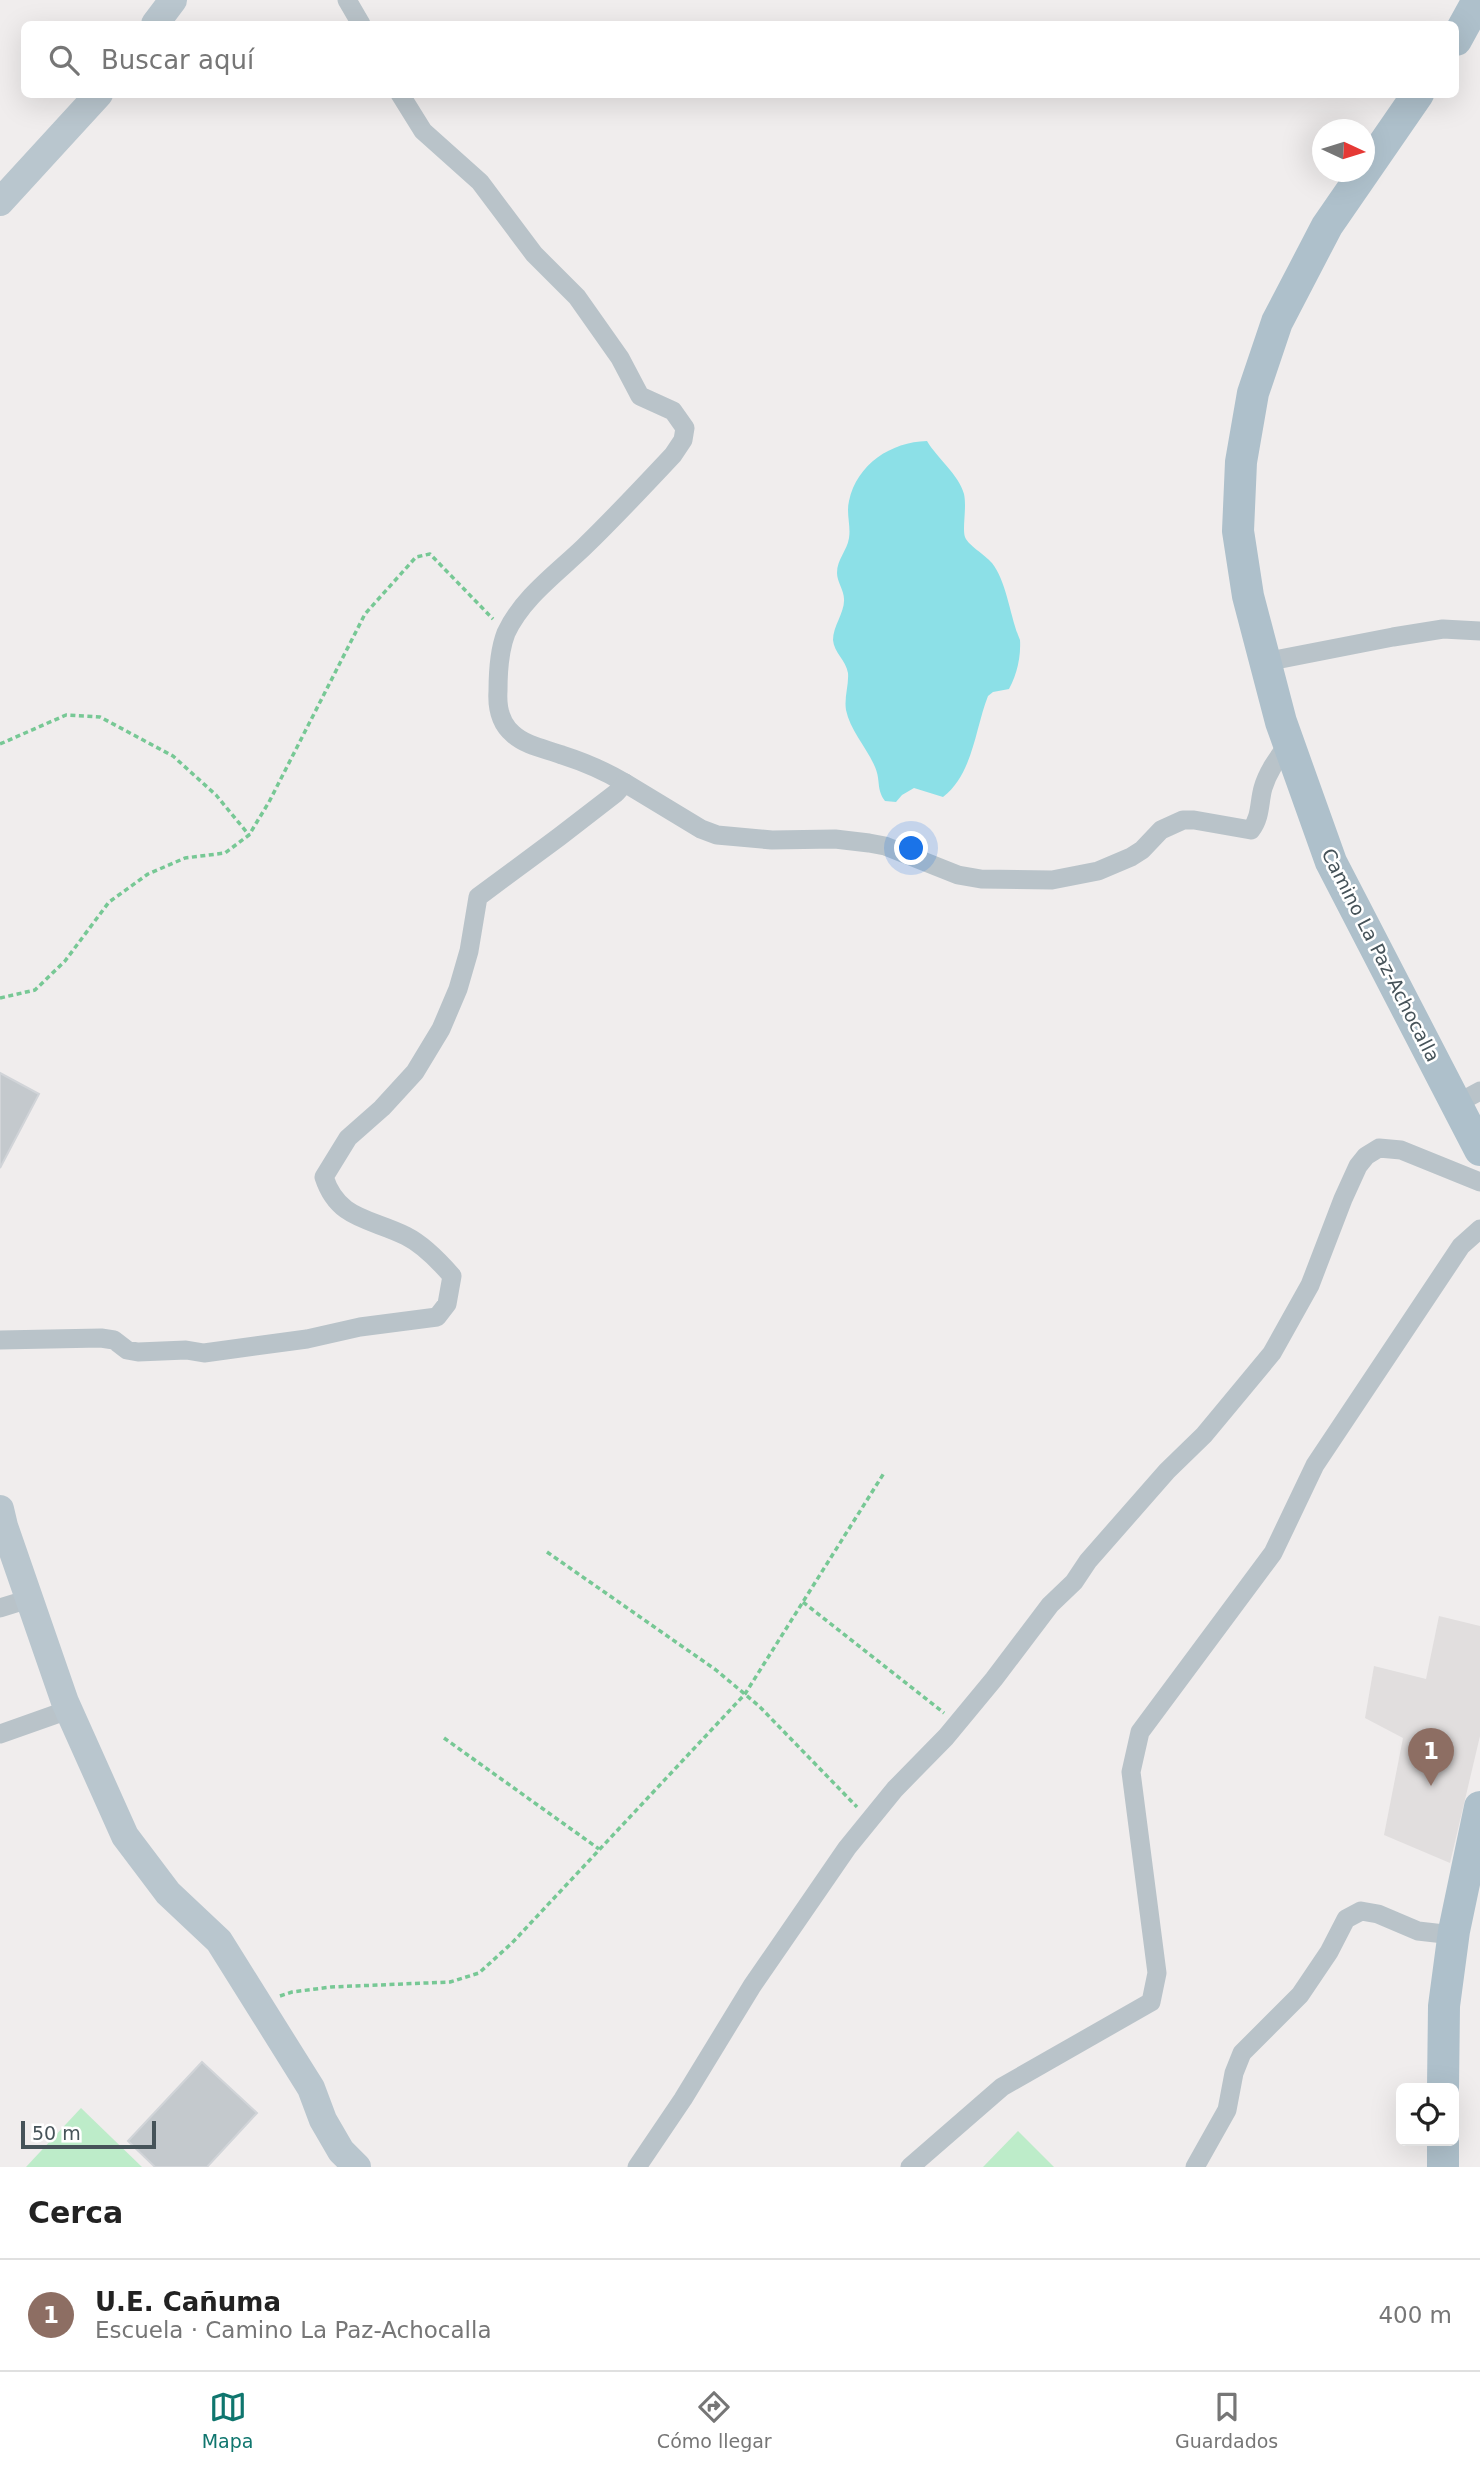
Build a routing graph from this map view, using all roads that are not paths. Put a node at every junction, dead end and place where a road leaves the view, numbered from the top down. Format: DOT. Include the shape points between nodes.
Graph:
graph roads {
  1 [pos="173,0"];
  2 [pos="347,0"];
  3 [pos="1478,0"];
  4 [pos="157,21"];
  5 [pos="359,21"];
  6 [pos="1464,34"];
  7 [pos="95,98"];
  8 [pos="402,98"];
  9 [pos="1415,98"];
  10 [pos="0,202"];
  11 [pos="1480,631"];
  12 [pos="1265,662"];
  13 [pos="1288,744"];
  14 [pos="625,783"];
  15 [pos="1468,1097"];
  16 [pos="1480,1150"];
  17 [pos="1480,1182"];
  18 [pos="1480,1229"];
  19 [pos="0,1340"];
  20 [pos="0,1509"];
  21 [pos="29,1599"];
  22 [pos="0,1608"];
  23 [pos="68,1710"];
  24 [pos="0,1734"];
  25 [pos="1480,1807"];
  26 [pos="1453,1935"];
  27 [pos="1443,2083"];
  28 [pos="1443,2146"];
  29 [pos="357,2167"];
  30 [pos="638,2167"];
  31 [pos="910,2167"];
  32 [pos="1195,2167"];
  33 [pos="1443,2167"];
  1 -- 4 [label="street"];
  2 -- 5 [label="street"];
  3 -- 6 [label="main road"];
  7 -- 10 [label="street"];
  8 -- 14 [label="street" via="423,131 480,182 534,254 577,297 620,358 640,396 673,411 685,428 673,455 543,585 506,633 498,672 497,705 503,724 514,736"];
  9 -- 12 [label="main road, Camino La Paz-Achocalla" via="1328,226 1277,322 1252,393 1241,462 1238,531"];
  11 -- 12 [label="street" via="1443,629"];
  12 -- 13 [label="main road, Camino La Paz-Achocalla"];
  13 -- 14 [label="street" via="1268,777 1251,830 1183,820 1161,830 1142,850 1114,865 1039,881 958,875 869,843 726,837 701,829"];
  13 -- 15 [label="main road, Camino La Paz-Achocalla" via="1331,862"];
  14 -- 19 [label="street" via="478,897 469,951 441,1029 415,1072 348,1138 324,1177 330,1196 343,1209 408,1237 452,1276 447,1304 437,1317 204,1353 138,1352 101,1338"];
  15 -- 16 [label="main road, Camino La Paz-Achocalla"];
  17 -- 30 [label="street" via="1401,1150 1378,1148 1366,1156 1343,1199 1310,1285 1272,1353 1049,1605 994,1679 847,1848 752,1986"];
  18 -- 31 [label="street" via="1461,1246 1315,1465 1273,1553 1140,1732 1131,1772 1157,1973 1151,2002 1002,2087"];
  20 -- 21 [label="street"];
  21 -- 22 [label="street"];
  21 -- 23 [label="street"];
  23 -- 24 [label="street"];
  23 -- 29 [label="street" via="125,1836 168,1893 219,1941 312,2088 341,2151"];
  25 -- 26 [label="main road"];
  26 -- 27 [label="main road" via="1444,2006"];
  26 -- 32 [label="street" via="1418,1931 1361,1911 1346,1919 1300,1994 1242,2053 1227,2110"];
  28 -- 33 [label="main road"];
}
